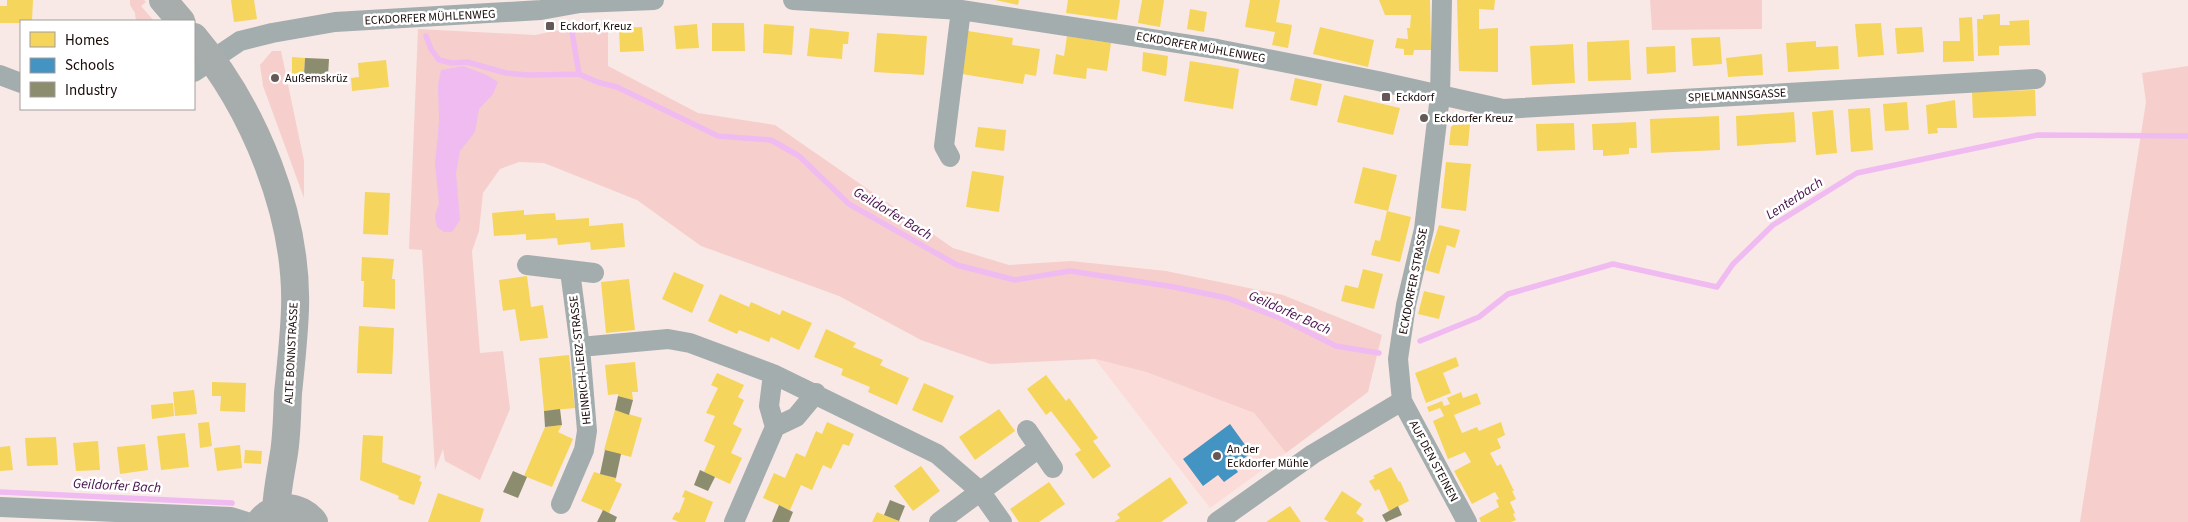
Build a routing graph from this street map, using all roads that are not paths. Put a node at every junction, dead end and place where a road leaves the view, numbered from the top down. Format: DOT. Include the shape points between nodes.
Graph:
graph roads {
  1 [pos="162,0"];
  2 [pos="654,0"];
  3 [pos="792,0"];
  4 [pos="1442,0"];
  5 [pos="580,2"];
  6 [pos="961,10"];
  7 [pos="179,20"];
  8 [pos="195,40"];
  9 [pos="203,66"];
  10 [pos="0,76"];
  11 [pos="2036,79"];
  12 [pos="20,83"];
  13 [pos="1440,96"];
  14 [pos="950,157"];
  15 [pos="527,265"];
  16 [pos="570,271"];
  17 [pos="594,273"];
  18 [pos="580,347"];
  19 [pos="773,374"];
  20 [pos="816,393"];
  21 [pos="1402,401"];
  22 [pos="774,427"];
  23 [pos="1027,430"];
  24 [pos="1039,448"];
  25 [pos="1053,468"];
  26 [pos="980,491"];
  27 [pos="561,504"];
  28 [pos="0,507"];
  29 [pos="287,516"];
  30 [pos="247,522"];
  31 [pos="734,522"];
  32 [pos="939,522"];
  33 [pos="1002,522"];
  34 [pos="1217,522"];
  35 [pos="1467,522"];
  1 -- 7 [label="main road"];
  2 -- 5 [label="street, ECKDORFER MÜHLENWEG"];
  3 -- 6 [label="street, ECKDORFER MÜHLENWEG"];
  4 -- 13 [label="street, ECKDORFER STRASSE"];
  5 -- 9 [label="street, ECKDORFER MÜHLENWEG" via="542,10 335,22 240,41"];
  6 -- 13 [label="street, ECKDORFER MÜHLENWEG" via="1217,48"];
  6 -- 14 [label="street" via="944,146"];
  8 -- 9 [label="main road, ALTE BONNSTRASSE"];
  9 -- 29 [label="main road, ALTE BONNSTRASSE" via="260,143 284,212 295,308 284,452 278,481"];
  10 -- 12 [label="street"];
  11 -- 13 [label="street, SPIELMANNSGASSE" via="1503,109"];
  13 -- 21 [label="street, ECKDORFER STRASSE" via="1424,229 1399,350"];
  15 -- 16 [label="street"];
  16 -- 17 [label="street"];
  16 -- 18 [label="street, HEINRICH-LIERZ-STRASSE"];
  18 -- 19 [label="street" via="668,339 690,343"];
  18 -- 27 [label="street, HEINRICH-LIERZ-STRASSE" via="587,431 584,450"];
  19 -- 20 [label="street"];
  19 -- 22 [label="street" via="769,406"];
  20 -- 22 [label="street" via="796,417"];
  20 -- 26 [label="street" via="937,454"];
  21 -- 34 [label="street" via="1313,454"];
  21 -- 35 [label="street, AUF DEN STEINEN"];
  22 -- 31 [label="street"];
  23 -- 24 [label="street"];
  24 -- 25 [label="street"];
  24 -- 26 [label="street"];
  26 -- 32 [label="street"];
  26 -- 33 [label="street"];
  28 -- 30 [label="street" via="231,517"];
}
